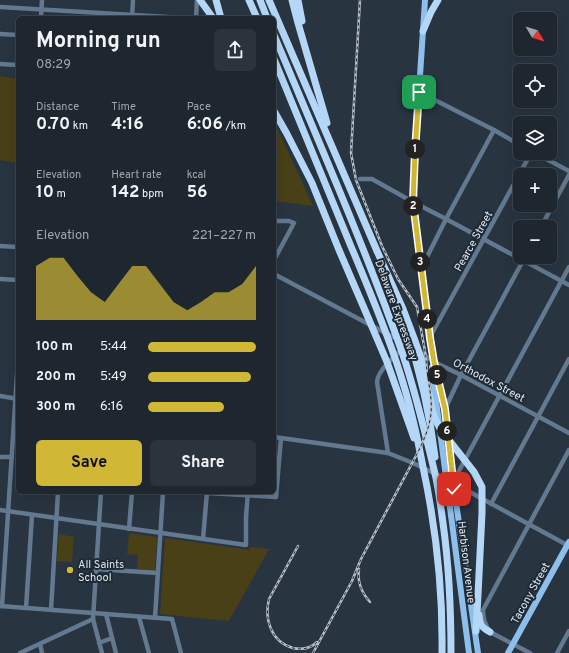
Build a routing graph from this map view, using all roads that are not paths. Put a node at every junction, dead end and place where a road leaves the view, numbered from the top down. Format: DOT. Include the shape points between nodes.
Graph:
graph roads {
  1 [pos="42,0"];
  2 [pos="134,0"];
  3 [pos="198,0"];
  4 [pos="216,0"];
  5 [pos="249,0"];
  6 [pos="260,0"];
  7 [pos="269,0"];
  8 [pos="292,0"];
  9 [pos="298,0"];
  10 [pos="425,0"];
  11 [pos="438,0"];
  12 [pos="0,6"];
  13 [pos="41,9"];
  14 [pos="91,12"];
  15 [pos="41,16"];
  16 [pos="90,16"];
  17 [pos="124,16"];
  18 [pos="132,16"];
  19 [pos="196,16"];
  20 [pos="211,16"];
  21 [pos="220,16"];
  22 [pos="256,16"];
  23 [pos="266,16"];
  24 [pos="276,16"];
  25 [pos="276,16"];
  26 [pos="424,31"];
  27 [pos="0,34"];
  28 [pos="16,35"];
  29 [pos="276,40"];
  30 [pos="309,61"];
  31 [pos="0,64"];
  32 [pos="276,64"];
  33 [pos="16,65"];
  34 [pos="419,92"];
  35 [pos="276,114"];
  36 [pos="494,130"];
  37 [pos="513,141"];
  38 [pos="527,160"];
  39 [pos="548,160"];
  40 [pos="569,171"];
  41 [pos="569,175"];
  42 [pos="346,178"];
  43 [pos="360,179"];
  44 [pos="413,202"];
  45 [pos="446,219"];
  46 [pos="276,220"];
  47 [pos="545,220"];
  48 [pos="484,240"];
  49 [pos="0,246"];
  50 [pos="16,247"];
  51 [pos="377,251"];
  52 [pos="513,254"];
  53 [pos="276,256"];
  54 [pos="521,264"];
  55 [pos="533,264"];
  56 [pos="569,267"];
  57 [pos="421,270"];
  58 [pos="276,275"];
  59 [pos="0,279"];
  60 [pos="16,280"];
  61 [pos="562,281"];
  62 [pos="569,285"];
  63 [pos="430,338"];
  64 [pos="409,345"];
  65 [pos="569,359"];
  66 [pos="434,362"];
  67 [pos="461,375"];
  68 [pos="0,396"];
  69 [pos="500,396"];
  70 [pos="16,399"];
  71 [pos="445,409"];
  72 [pos="16,411"];
  73 [pos="538,417"];
  74 [pos="414,431"];
  75 [pos="569,433"];
  76 [pos="276,437"];
  77 [pos="281,438"];
  78 [pos="569,450"];
  79 [pos="388,453"];
  80 [pos="0,457"];
  81 [pos="12,457"];
  82 [pos="436,479"];
  83 [pos="450,481"];
  84 [pos="58,494"];
  85 [pos="101,494"];
  86 [pos="132,494"];
  87 [pos="163,494"];
  88 [pos="207,494"];
  89 [pos="248,494"];
  90 [pos="491,504"];
  91 [pos="0,510"];
  92 [pos="8,511"];
  93 [pos="32,515"];
  94 [pos="56,518"];
  95 [pos="99,524"];
  96 [pos="530,524"];
  97 [pos="130,529"];
  98 [pos="160,533"];
  99 [pos="203,539"];
  100 [pos="568,544"];
  101 [pos="96,569"];
  102 [pos="158,573"];
  103 [pos="478,595"];
  104 [pos="1,606"];
  105 [pos="26,608"];
  106 [pos="51,610"];
  107 [pos="106,614"];
  108 [pos="93,616"];
  109 [pos="139,617"];
  110 [pos="155,618"];
  111 [pos="476,631"];
  112 [pos="569,631"];
  113 [pos="490,632"];
  114 [pos="112,638"];
  115 [pos="99,642"];
  116 [pos="40,644"];
  117 [pos="513,644"];
  118 [pos="20,653"];
  119 [pos="42,653"];
  120 [pos="102,653"];
  121 [pos="116,653"];
  122 [pos="149,653"];
  123 [pos="181,653"];
  124 [pos="442,653"];
  125 [pos="451,653"];
  126 [pos="469,653"];
  127 [pos="478,653"];
  128 [pos="508,653"];
  129 [pos="530,653"];
  130 [pos="557,653"];
  1 -- 13 [label="street"];
  2 -- 18 [label="street"];
  3 -- 19 [label="street"];
  3 -- 20 [label="highway"];
  4 -- 21 [label="highway"];
  5 -- 22 [label="highway"];
  6 -- 23 [label="highway"];
  7 -- 25 [label="highway"];
  8 -- 30 [label="highway"];
  9 -- 30 [label="highway"];
  10 -- 26 [label="main road"];
  11 -- 26 [label="highway"];
  12 -- 13 [label="street"];
  13 -- 14 [label="street"];
  13 -- 15 [label="street"];
  14 -- 16 [label="street"];
  14 -- 17 [label="street"];
  24 -- 42 [label="highway"];
  26 -- 34 [label="main road"];
  27 -- 28 [label="street"];
  29 -- 82 [label="highway, Delaware Expressway" via="379,290 407,370"];
  30 -- 42 [label="highway" via="323,112"];
  31 -- 33 [label="street"];
  32 -- 74 [label="highway, Delaware Expressway" via="390,344"];
  34 -- 36 [label="street"];
  34 -- 44 [label="main road"];
  35 -- 74 [label="highway" via="312,183"];
  36 -- 37 [label="street"];
  36 -- 45 [label="street"];
  38 -- 48 [label="street, Pearce Street"];
  39 -- 40 [label="street"];
  41 -- 47 [label="street"];
  42 -- 51 [label="highway"];
  43 -- 44 [label="street" via="372,179"];
  44 -- 45 [label="street"];
  44 -- 57 [label="main road"];
  45 -- 48 [label="street"];
  45 -- 57 [label="street"];
  46 -- 53 [label="street" via="294,223"];
  48 -- 52 [label="street"];
  48 -- 63 [label="street, Pearce Street"];
  49 -- 50 [label="street"];
  51 -- 82 [label="highway" via="409,339 422,384 433,442"];
  51 -- 103 [label="highway" via="414,338 437,423 474,472 482,487"];
  54 -- 67 [label="street"];
  55 -- 61 [label="street"];
  56 -- 61 [label="street"];
  57 -- 63 [label="main road"];
  58 -- 64 [label="street, Orthodox Street"];
  59 -- 60 [label="street"];
  61 -- 62 [label="street"];
  61 -- 69 [label="street"];
  63 -- 66 [label="main road"];
  64 -- 66 [label="street, Orthodox Street"];
  64 -- 79 [label="street" via="396,355 377,377"];
  65 -- 73 [label="street"];
  66 -- 67 [label="street, Orthodox Street"];
  66 -- 71 [label="main road, Harbison Avenue"];
  66 -- 83 [label="main road, Harbison Avenue" via="432,370 438,419"];
  67 -- 69 [label="street, Orthodox Street"];
  67 -- 71 [label="street"];
  68 -- 70 [label="street"];
  69 -- 73 [label="street, Orthodox Street"];
  69 -- 83 [label="street"];
  71 -- 83 [label="main road, Harbison Avenue"];
  72 -- 81 [label="street"];
  73 -- 75 [label="street, Orthodox Street"];
  73 -- 90 [label="street"];
  74 -- 124 [label="highway, Delaware Expressway" via="426,476 434,525 441,581"];
  76 -- 77 [label="street"];
  77 -- 79 [label="street"];
  77 -- 89 [label="street" via="276,497"];
  78 -- 96 [label="street"];
  79 -- 83 [label="street" via="413,462"];
  80 -- 81 [label="street"];
  81 -- 92 [label="street"];
  82 -- 125 [label="highway, Delaware Expressway" via="447,556"];
  83 -- 90 [label="street"];
  83 -- 111 [label="main road, Harbison Avenue"];
  83 -- 126 [label="main road, Harbison Avenue"];
  84 -- 94 [label="street"];
  85 -- 95 [label="street"];
  86 -- 97 [label="street"];
  87 -- 98 [label="street"];
  88 -- 99 [label="street"];
  89 -- 99 [label="street" via="246,545"];
  90 -- 96 [label="street"];
  91 -- 92 [label="street"];
  92 -- 93 [label="street"];
  92 -- 104 [label="street"];
  93 -- 94 [label="street"];
  93 -- 105 [label="street"];
  94 -- 95 [label="street"];
  94 -- 106 [label="street"];
  95 -- 97 [label="street"];
  95 -- 101 [label="street"];
  96 -- 100 [label="street"];
  96 -- 113 [label="street" via="483,610 484,621"];
  97 -- 98 [label="street"];
  98 -- 99 [label="street"];
  98 -- 102 [label="street"];
  100 -- 117 [label="main road, Tacony Street"];
  101 -- 102 [label="street"];
  101 -- 108 [label="street"];
  102 -- 110 [label="street"];
  103 -- 111 [label="highway"];
  103 -- 113 [label="highway" via="480,622 483,628"];
  104 -- 105 [label="street"];
  105 -- 106 [label="street"];
  106 -- 108 [label="street"];
  107 -- 108 [label="street"];
  107 -- 109 [label="street"];
  107 -- 114 [label="street"];
  108 -- 115 [label="street"];
  108 -- 116 [label="street"];
  109 -- 110 [label="street"];
  109 -- 122 [label="street"];
  110 -- 123 [label="street" via="172,619"];
  111 -- 127 [label="main road, Harbison Avenue"];
  112 -- 130 [label="street"];
  113 -- 117 [label="street"];
  114 -- 115 [label="street"];
  114 -- 121 [label="street"];
  115 -- 120 [label="street"];
  116 -- 118 [label="street"];
  116 -- 119 [label="street"];
  117 -- 128 [label="main road, Tacony Street"];
  117 -- 129 [label="street"];
}
